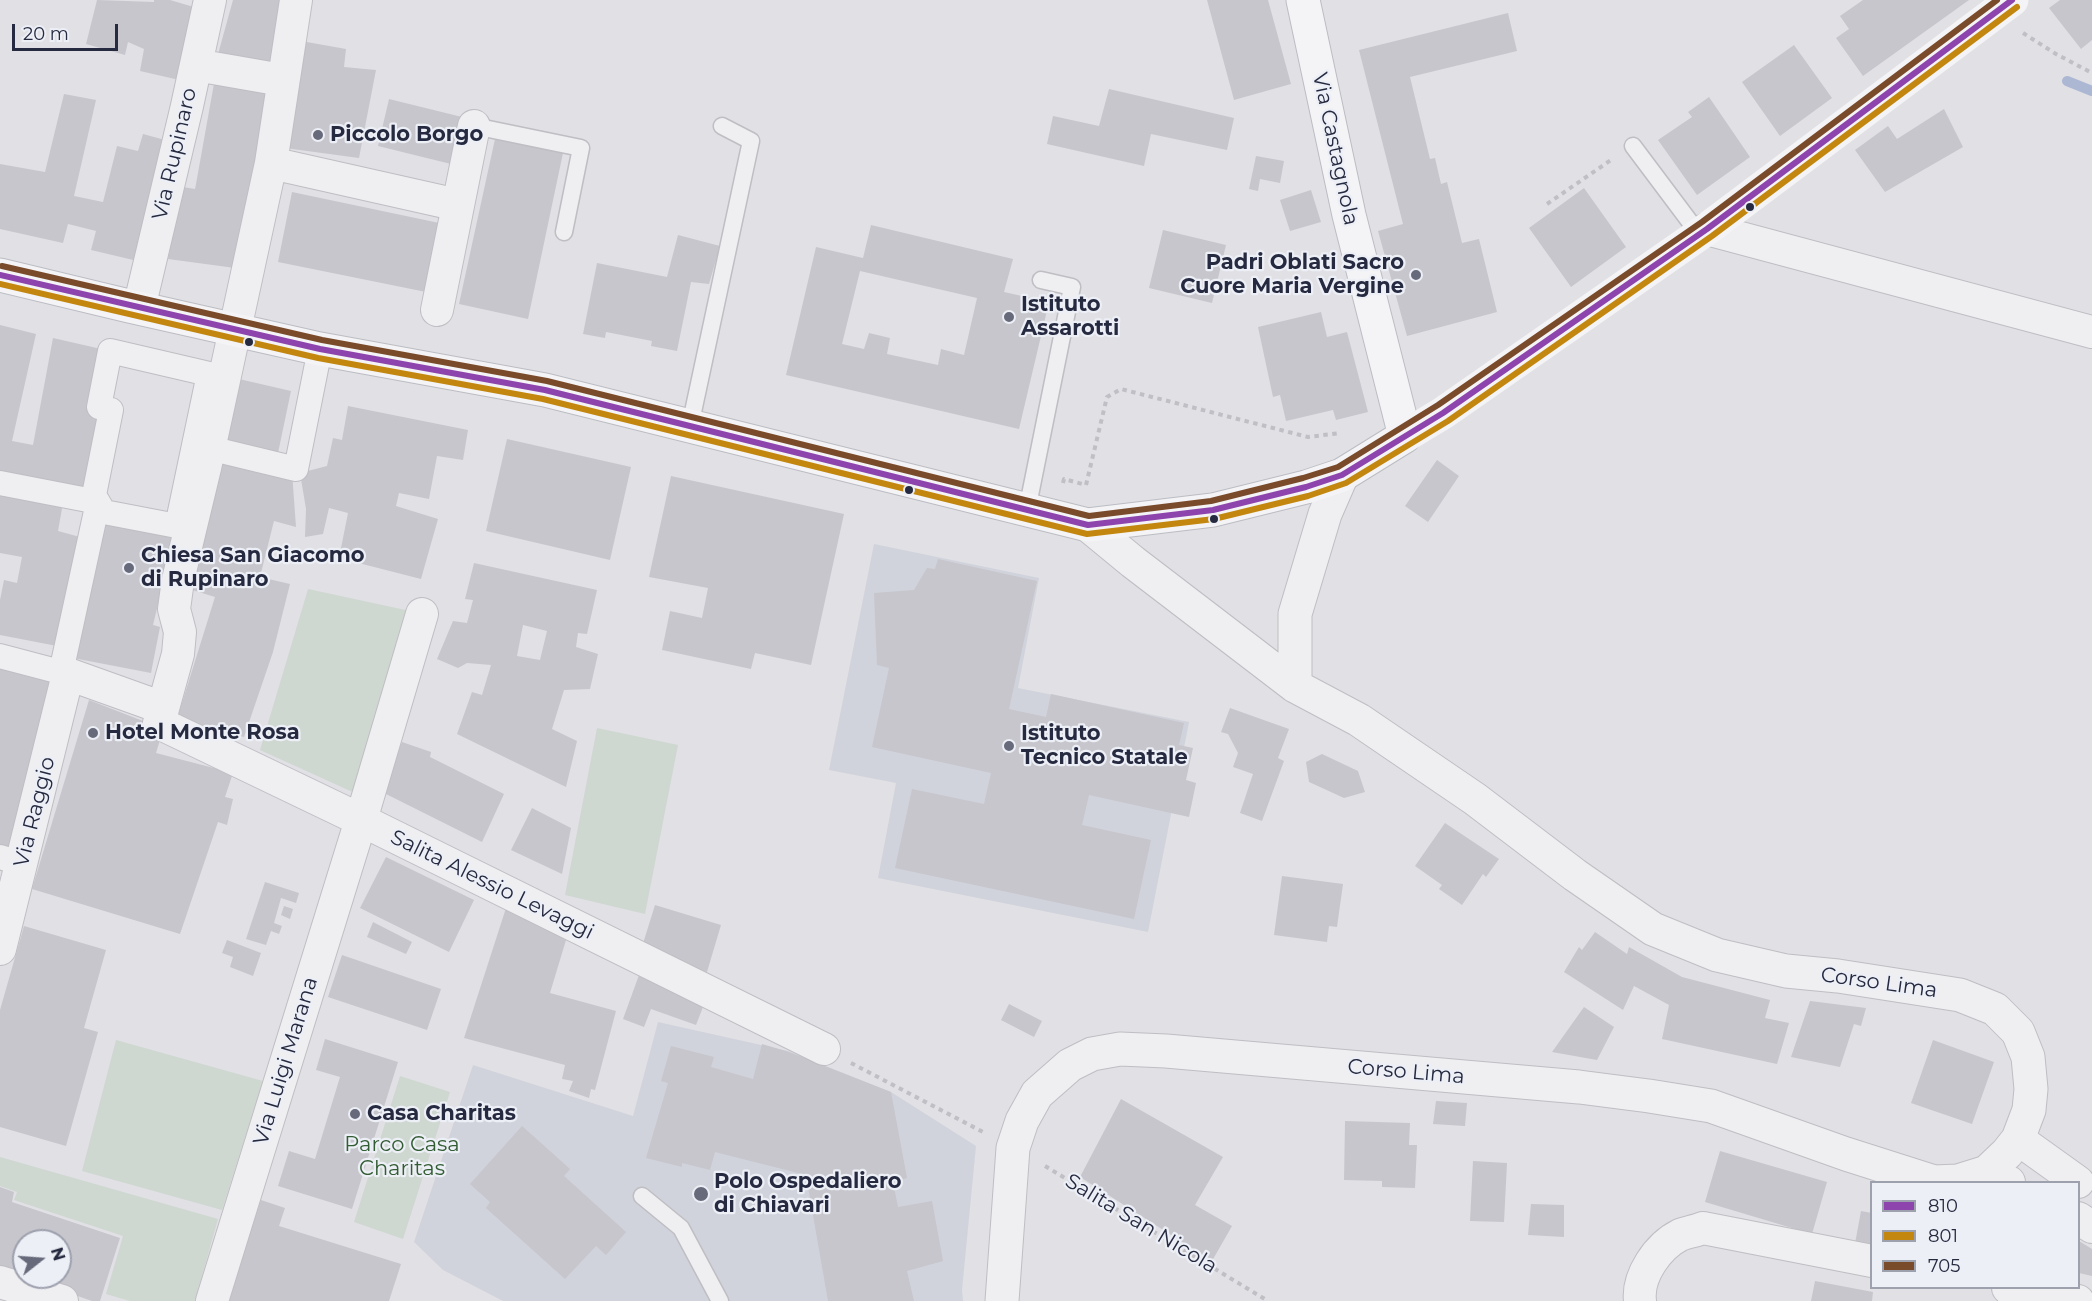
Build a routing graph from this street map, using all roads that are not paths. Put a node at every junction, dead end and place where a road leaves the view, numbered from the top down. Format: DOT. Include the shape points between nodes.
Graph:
graph roads {
  1 [pos="210,0"];
  2 [pos="296,0"];
  3 [pos="1303,0"];
  4 [pos="2002,7"];
  5 [pos="196,65"];
  6 [pos="282,80"];
  7 [pos="474,126"];
  8 [pos="722,126"];
  9 [pos="1633,146"];
  10 [pos="271,163"];
  11 [pos="458,205"];
  12 [pos="1703,231"];
  13 [pos="564,232"];
  14 [pos="0,275"];
  15 [pos="1041,280"];
  16 [pos="139,308"];
  17 [pos="437,310"];
  18 [pos="234,329"];
  19 [pos="2092,332"];
  20 [pos="320,349"];
  21 [pos="690,426"];
  22 [pos="1405,436"];
  23 [pos="209,448"];
  24 [pos="1342,475"];
  25 [pos="0,483"];
  26 [pos="98,502"];
  27 [pos="1041,514"];
  28 [pos="1088,525"];
  29 [pos="422,614"];
  30 [pos="0,656"];
  31 [pos="64,673"];
  32 [pos="1295,686"];
  33 [pos="161,715"];
  34 [pos="361,820"];
  35 [pos="11,861"];
  36 [pos="0,949"];
  37 [pos="824,1049"];
  38 [pos="2018,1139"];
  39 [pos="1998,1177"];
  40 [pos="1931,1181"];
  41 [pos="1958,1181"];
  42 [pos="2075,1181"];
  43 [pos="642,1196"];
  44 [pos="1870,1261"];
  45 [pos="0,1282"];
  46 [pos="2018,1289"];
  47 [pos="62,1301"];
  48 [pos="212,1301"];
  49 [pos="720,1301"];
  50 [pos="1002,1301"];
  51 [pos="1640,1301"];
  52 [pos="2078,1301"];
  1 -- 5 [label="street, Via Rupinaro"];
  2 -- 6 [label="street"];
  3 -- 22 [label="main road, Via Castagnola" via="1349,215"];
  4 -- 12 [label="main road"];
  5 -- 6 [label="street"];
  5 -- 16 [label="street, Via Rupinaro"];
  6 -- 10 [label="street"];
  7 -- 11 [label="street"];
  7 -- 13 [label="lane" via="581,148"];
  8 -- 21 [label="lane" via="751,141"];
  9 -- 12 [label="lane"];
  10 -- 11 [label="street"];
  10 -- 18 [label="street"];
  11 -- 17 [label="street"];
  12 -- 19 [label="street"];
  12 -- 22 [label="main road"];
  14 -- 16 [label="main road"];
  15 -- 27 [label="lane" via="1072,287"];
  16 -- 18 [label="main road"];
  18 -- 20 [label="main road"];
  18 -- 23 [label="street"];
  20 -- 21 [label="main road" via="545,390"];
  20 -- 23 [label="street" via="296,469"];
  21 -- 27 [label="main road"];
  22 -- 24 [label="main road"];
  23 -- 33 [label="street" via="178,580 174,609 180,632 178,654"];
  24 -- 28 [label="main road" via="1213,510"];
  24 -- 32 [label="street" via="1325,514 1295,614"];
  25 -- 26 [label="street"];
  26 -- 26 [label="street" via="104,512 177,526 209,374 110,351 99,407 111,410 94,495"];
  26 -- 31 [label="street"];
  27 -- 28 [label="main road"];
  28 -- 32 [label="street, Corso Lima"];
  29 -- 34 [label="street, Via Luigi Marana"];
  30 -- 31 [label="street"];
  31 -- 33 [label="street, Salita Alessio Levaggi"];
  31 -- 35 [label="street, Via Raggio"];
  32 -- 38 [label="street, Corso Lima" via="1368,726 1653,929 1717,955 1786,971 1960,995 1995,1009 2018,1032 2028,1057 2029,1110"];
  33 -- 34 [label="street, Salita Alessio Levaggi"];
  34 -- 37 [label="street, Salita Alessio Levaggi"];
  34 -- 48 [label="street, Via Luigi Marana"];
  35 -- 36 [label="street, Via Raggio"];
  38 -- 39 [label="street, Corso Lima" via="2007,1153"];
  38 -- 42 [label="street"];
  39 -- 41 [label="street, Corso Lima"];
  40 -- 50 [label="street, Corso Lima" via="1711,1106 1444,1075 1120,1049 1092,1054 1070,1065 1037,1094 1022,1121 1013,1148"];
  43 -- 49 [label="lane" via="681,1228"];
  44 -- 51 [label="street" via="1703,1228 1679,1236 1659,1251 1646,1272"];
  45 -- 47 [label="street"];
  46 -- 52 [label="street"];
}
